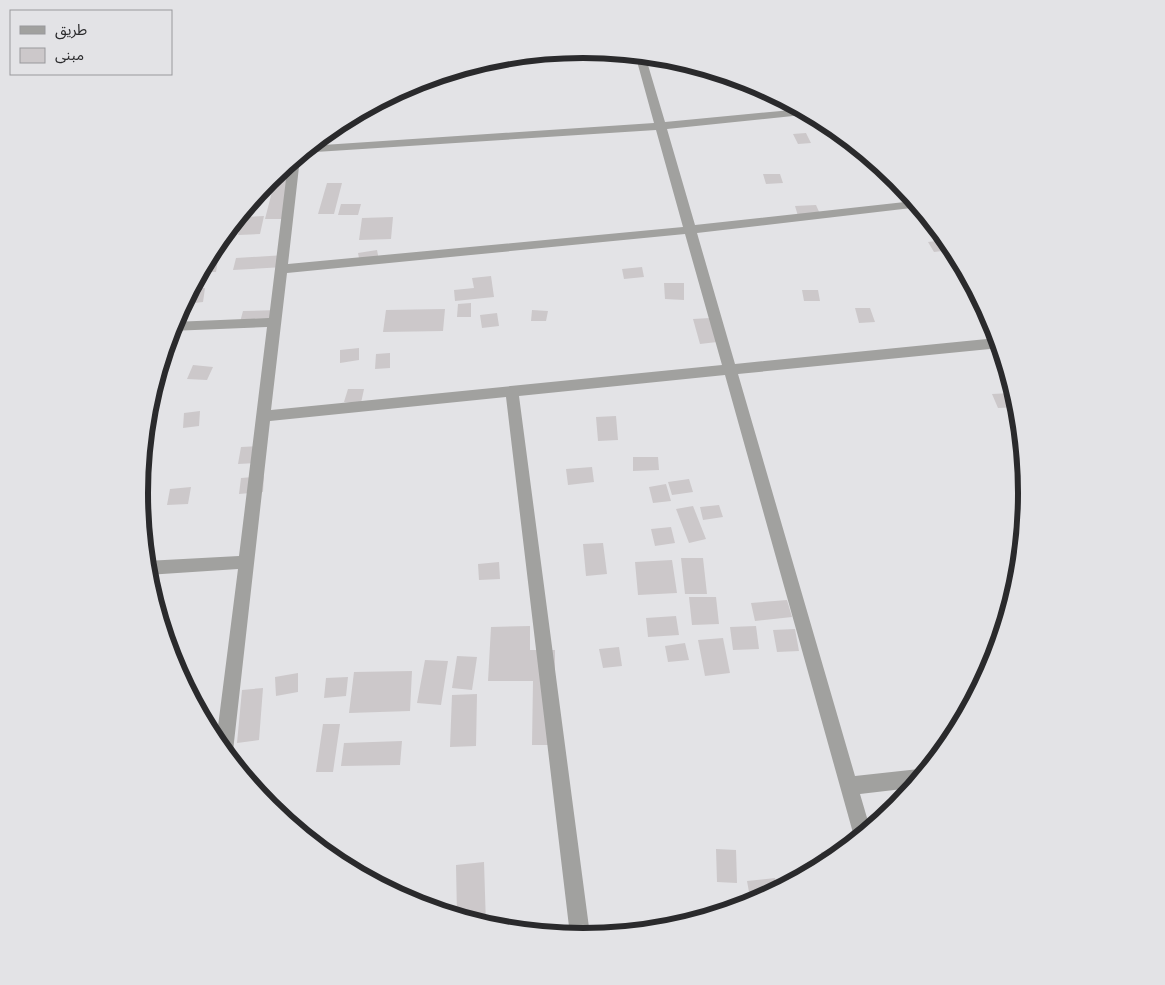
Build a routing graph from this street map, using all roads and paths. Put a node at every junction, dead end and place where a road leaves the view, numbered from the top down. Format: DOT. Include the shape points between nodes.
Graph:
graph roads {
  1 [pos="642,62"];
  2 [pos="795,113"];
  3 [pos="660,126"];
  4 [pos="315,149"];
  5 [pos="293,168"];
  6 [pos="909,205"];
  7 [pos="689,230"];
  8 [pos="280,269"];
  9 [pos="274,322"];
  10 [pos="181,327"];
  11 [pos="991,344"];
  12 [pos="730,370"];
  13 [pos="512,392"];
  14 [pos="263,416"];
  15 [pos="246,562"];
  16 [pos="154,568"];
  17 [pos="225,740"];
  18 [pos="910,779"];
  19 [pos="848,786"];
  20 [pos="860,827"];
  21 [pos="579,928"];
  1 -- 3 [label="street"];
  2 -- 3 [label="street"];
  3 -- 4 [label="street"];
  3 -- 7 [label="street"];
  5 -- 8 [label="street"];
  6 -- 7 [label="street"];
  7 -- 8 [label="street"];
  7 -- 12 [label="street"];
  8 -- 9 [label="street"];
  9 -- 10 [label="street"];
  9 -- 14 [label="street"];
  11 -- 12 [label="street"];
  12 -- 13 [label="street"];
  12 -- 19 [label="street"];
  13 -- 14 [label="street"];
  13 -- 21 [label="street"];
  14 -- 15 [label="street"];
  15 -- 16 [label="street"];
  15 -- 17 [label="street"];
  18 -- 19 [label="street"];
  19 -- 20 [label="street"];
}
